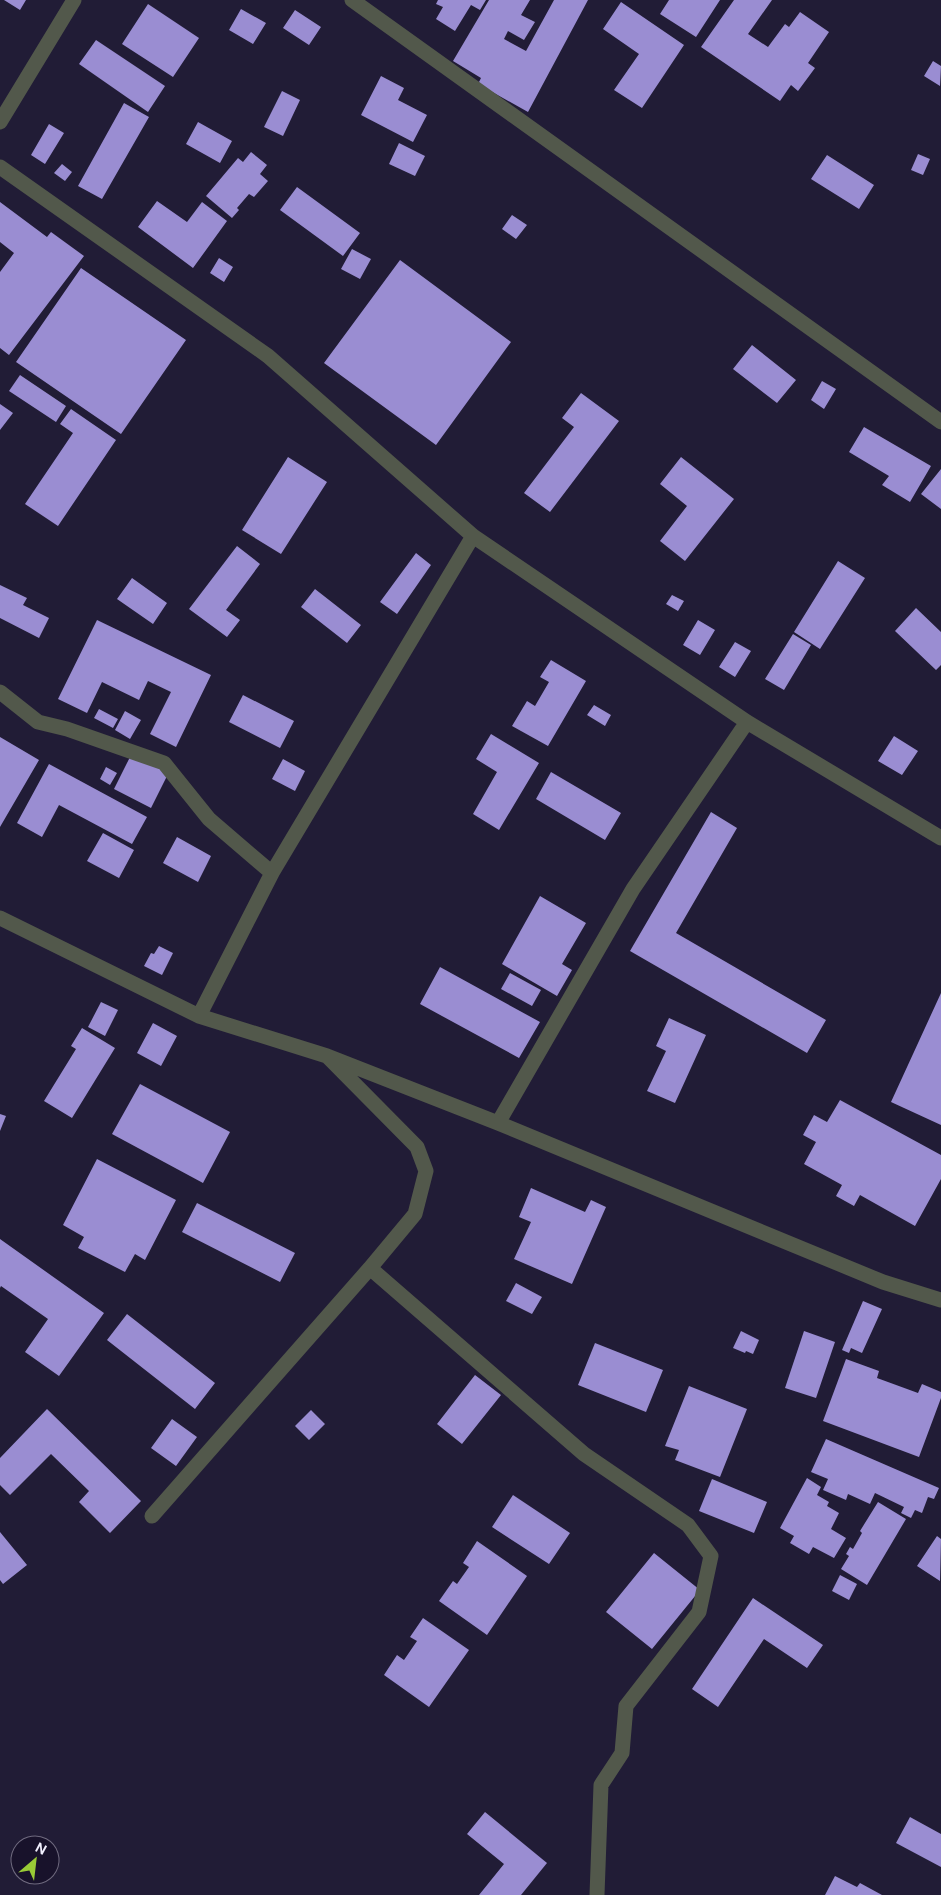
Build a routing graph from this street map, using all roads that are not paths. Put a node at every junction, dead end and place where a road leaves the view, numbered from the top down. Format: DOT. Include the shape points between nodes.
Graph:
graph roads {
  1 [pos="74,0"];
  2 [pos="352,0"];
  3 [pos="0,122"];
  4 [pos="0,167"];
  5 [pos="941,422"];
  6 [pos="473,536"];
  7 [pos="0,692"];
  8 [pos="747,722"];
  9 [pos="941,838"];
  10 [pos="272,873"];
  11 [pos="0,918"];
  12 [pos="199,1016"];
  13 [pos="327,1056"];
  14 [pos="498,1123"];
  15 [pos="370,1268"];
  16 [pos="941,1300"];
  17 [pos="152,1516"];
  18 [pos="597,1895"];
  1 -- 3 [label="street"];
  2 -- 5 [label="street"];
  4 -- 6 [label="street" via="268,356"];
  6 -- 8 [label="street"];
  6 -- 10 [label="street"];
  7 -- 10 [label="street" via="38,722 164,763 209,819"];
  8 -- 9 [label="street"];
  8 -- 14 [label="street" via="633,889"];
  10 -- 12 [label="street"];
  11 -- 12 [label="street"];
  12 -- 13 [label="street"];
  13 -- 14 [label="street"];
  13 -- 15 [label="street" via="417,1146 426,1171 415,1214"];
  14 -- 16 [label="street" via="883,1282"];
  15 -- 17 [label="street"];
  15 -- 18 [label="street" via="584,1454 688,1525 710,1556 699,1612 626,1706 622,1753 601,1785"];
}
